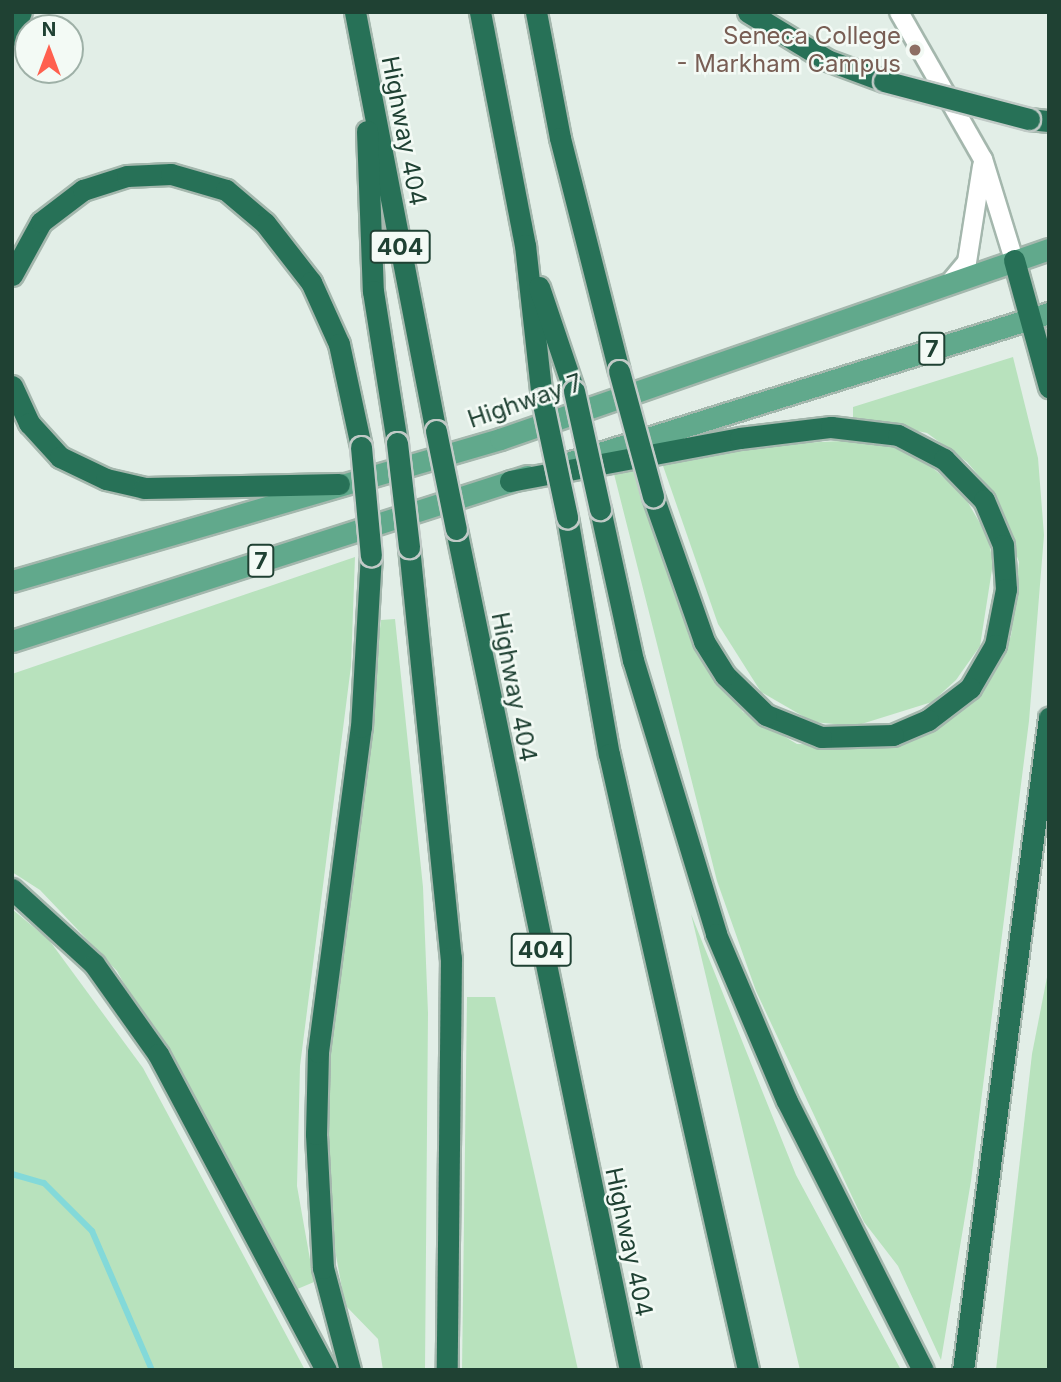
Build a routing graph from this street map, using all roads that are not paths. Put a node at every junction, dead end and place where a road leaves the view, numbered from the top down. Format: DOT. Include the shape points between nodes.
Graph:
graph roads {
  1 [pos="20,12"];
  2 [pos="355,12"];
  3 [pos="480,12"];
  4 [pos="536,12"];
  5 [pos="748,12"];
  6 [pos="900,12"];
  7 [pos="12,35"];
  8 [pos="364,63"];
  9 [pos="1039,120"];
  10 [pos="983,159"];
  11 [pos="525,245"];
  12 [pos="1049,249"];
  13 [pos="1014,260"];
  14 [pos="12,275"];
  15 [pos="951,281"];
  16 [pos="1039,316"];
  17 [pos="12,386"];
  18 [pos="1049,387"];
  19 [pos="510,481"];
  20 [pos="340,484"];
  21 [pos="12,581"];
  22 [pos="12,641"];
  23 [pos="1049,718"];
  24 [pos="12,889"];
  25 [pos="326,1370"];
  26 [pos="350,1370"];
  27 [pos="447,1370"];
  28 [pos="630,1370"];
  29 [pos="748,1370"];
  30 [pos="923,1370"];
  31 [pos="963,1370"];
  1 -- 7 [label="highway"];
  2 -- 8 [label="highway, Highway 404 / 404"];
  3 -- 11 [label="highway"];
  4 -- 19 [label="highway, bridge" via="560,138 619,372 653,496 704,641 725,675 766,715 821,737 893,735 928,720 970,688 995,645 1006,589 1003,545 984,500 944,459 898,435 831,427 740,438"];
  5 -- 9 [label="highway, bridge" via="827,60 884,82"];
  6 -- 10 [label="street"];
  8 -- 27 [label="highway, bridge" via="373,291 397,443 451,958"];
  8 -- 28 [label="highway, Highway 404 / 404, bridge"];
  10 -- 13 [label="street"];
  10 -- 15 [label="street" via="967,262"];
  11 -- 29 [label="highway, bridge" via="542,399 609,754"];
  11 -- 30 [label="highway, bridge" via="573,391 633,660 716,934 786,1101"];
  12 -- 13 [label="main road, Highway 7 / 7"];
  13 -- 15 [label="main road, Highway 7 / 7"];
  13 -- 16 [label="highway"];
  14 -- 26 [label="highway, bridge" via="41,222 83,190 127,176 171,174 226,190 265,223 311,282 339,344 361,447 371,556 360,727 318,1052 316,1134 323,1268"];
  15 -- 20 [label="main road, Highway 7 / 7" via="500,439"];
  16 -- 18 [label="highway"];
  16 -- 19 [label="main road, 7"];
  17 -- 20 [label="highway" via="29,423 60,457 106,479 144,488"];
  19 -- 22 [label="main road, 7"];
  20 -- 21 [label="main road, Highway 7 / 7"];
  23 -- 31 [label="highway"];
  24 -- 25 [label="highway" via="94,964 158,1054"];
}
